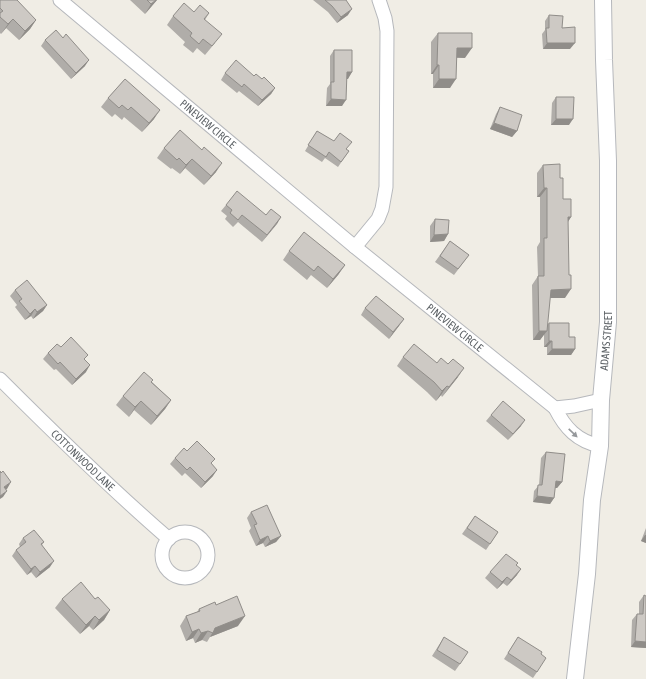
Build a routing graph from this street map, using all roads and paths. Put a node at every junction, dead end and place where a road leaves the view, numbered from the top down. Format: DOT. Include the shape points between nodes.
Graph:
graph roads {
  1 [pos="60,0"];
  2 [pos="379,0"];
  3 [pos="603,0"];
  4 [pos="356,247"];
  5 [pos="0,379"];
  6 [pos="601,400"];
  7 [pos="555,408"];
  8 [pos="600,446"];
  9 [pos="169,539"];
  10 [pos="575,679"];
  1 -- 4 [label="street, PINEVIEW CIRCLE"];
  2 -- 4 [label="street" via="387,31 386,187 378,219"];
  3 -- 6 [label="street, ADAMS STREET" via="608,161 608,322"];
  4 -- 7 [label="street, PINEVIEW CIRCLE"];
  5 -- 9 [label="street, COTTONWOOD LANE" via="62,441"];
  6 -- 7 [label="street"];
  6 -- 8 [label="street, ADAMS STREET"];
  7 -- 8 [label="street, PINEVIEW CIRCLE, one-way" via="563,424 579,439"];
  8 -- 10 [label="street, ADAMS STREET" via="592,500"];
}
